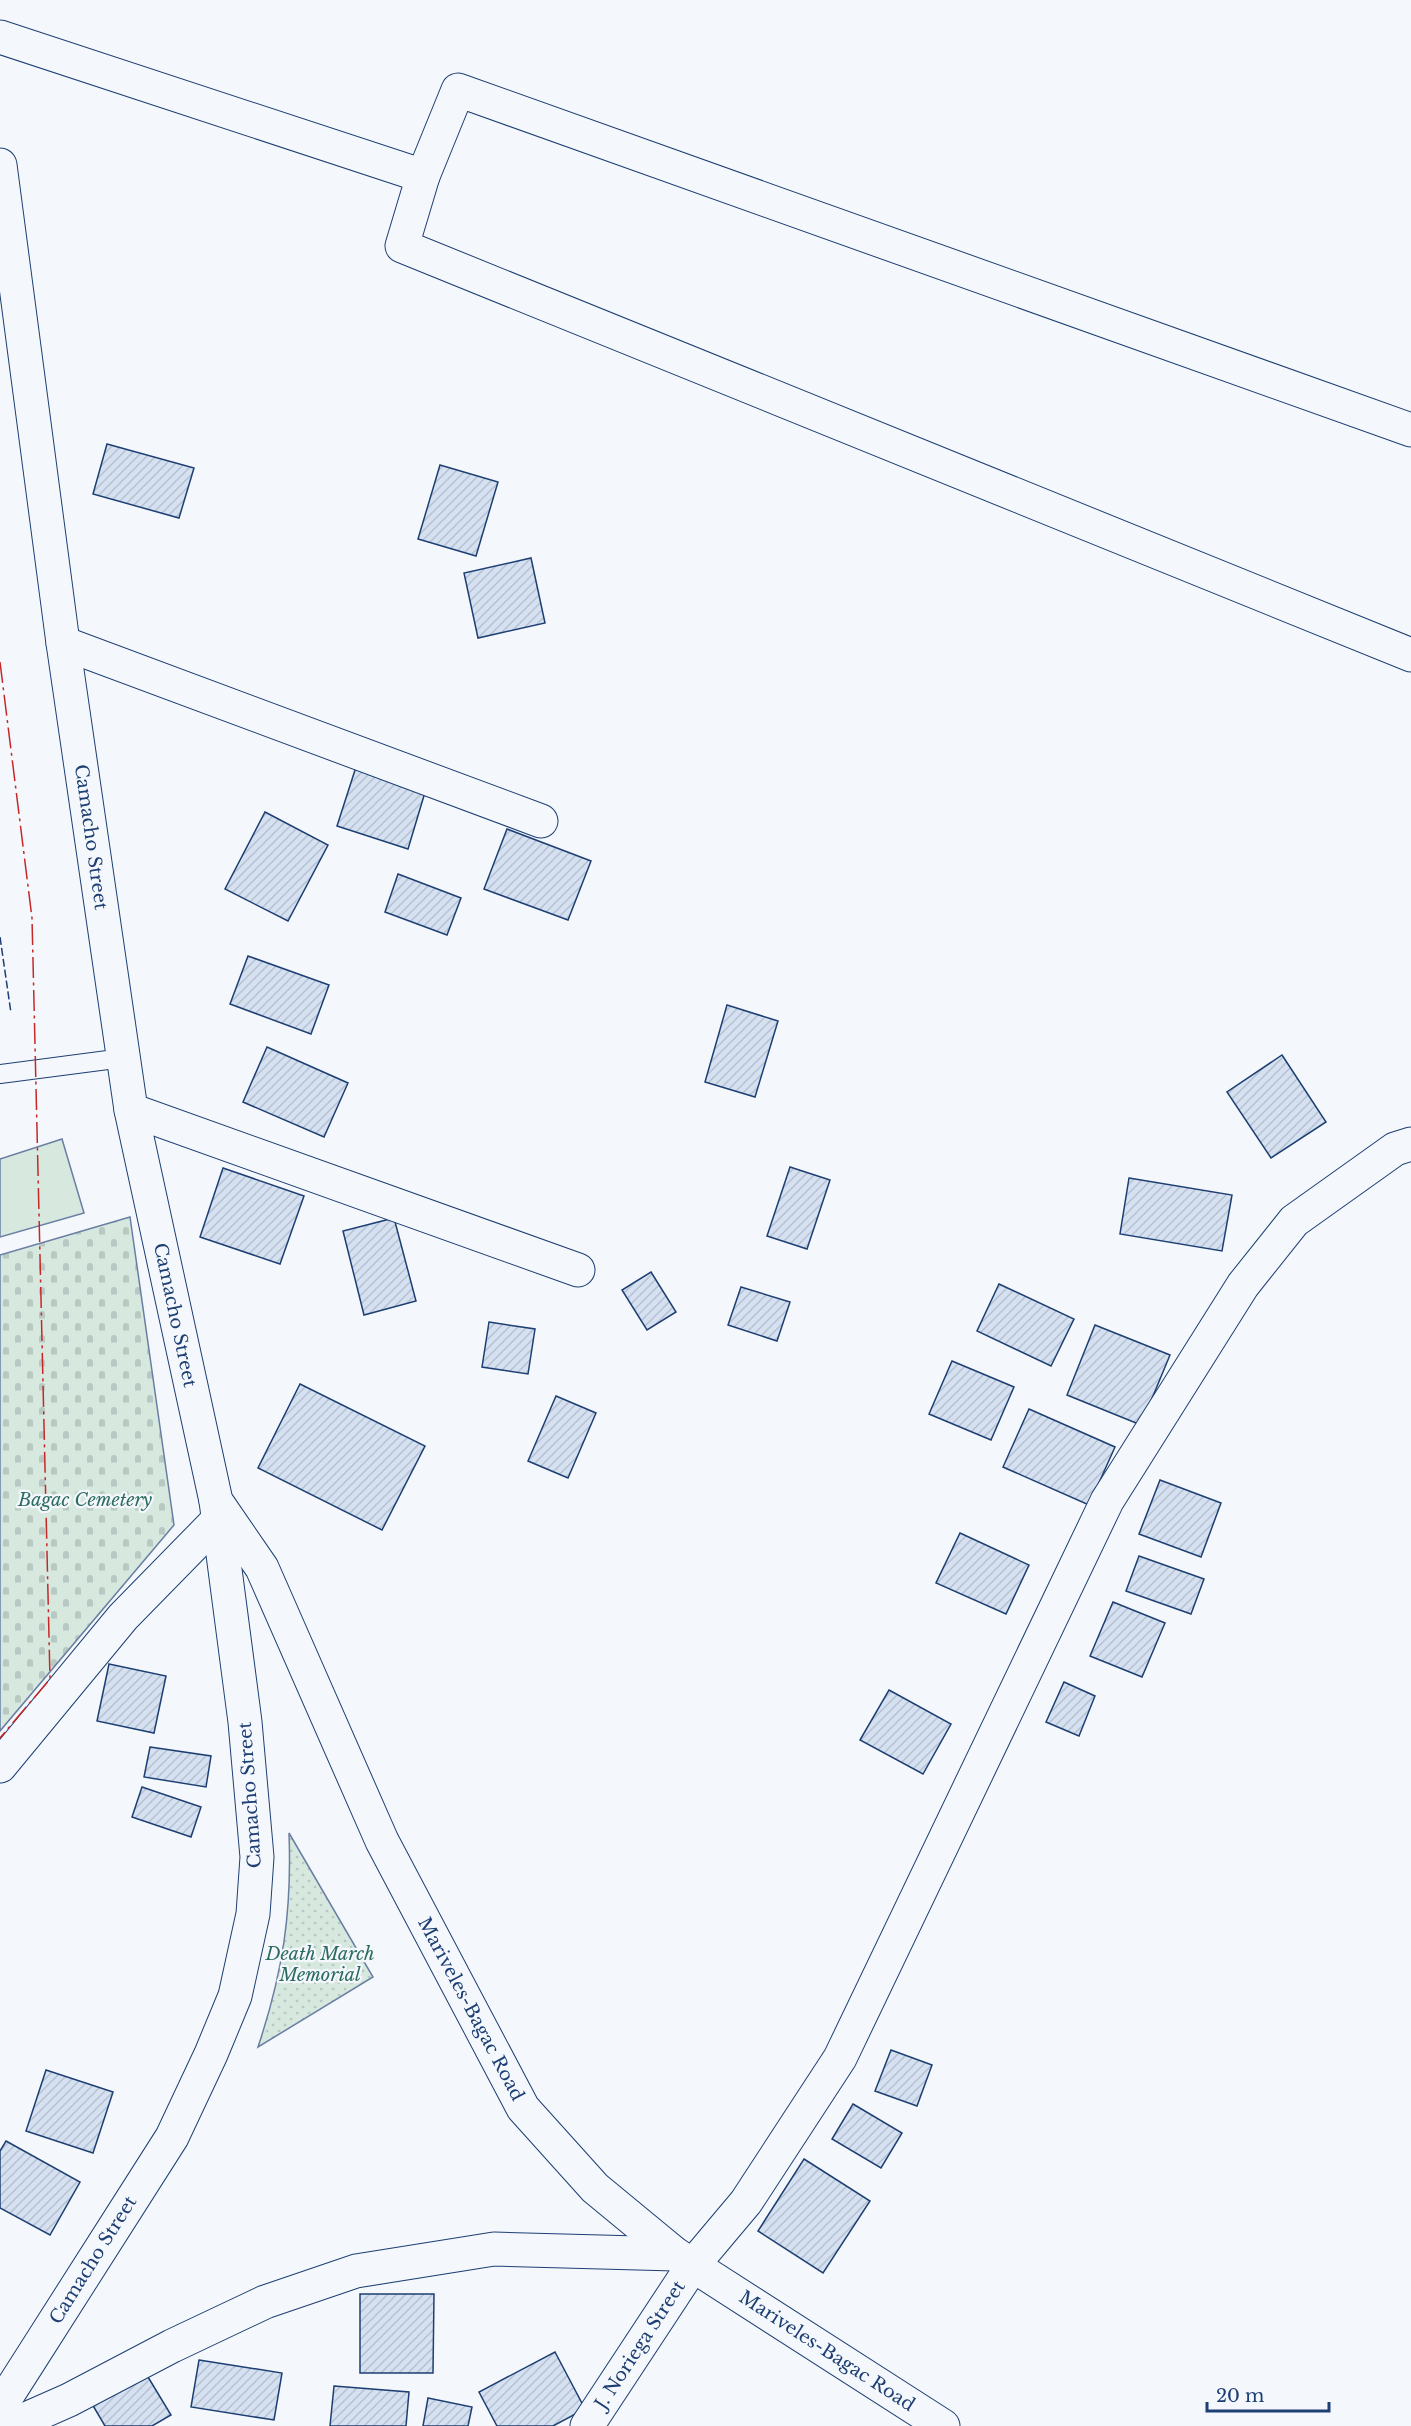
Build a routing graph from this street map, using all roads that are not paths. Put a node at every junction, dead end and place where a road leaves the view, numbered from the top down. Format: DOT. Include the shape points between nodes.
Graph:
graph roads {
  1 [pos="0,37"];
  2 [pos="0,165"];
  3 [pos="423,176"];
  4 [pos="1411,430"];
  5 [pos="63,643"];
  6 [pos="1411,655"];
  7 [pos="542,821"];
  8 [pos="123,1058"];
  9 [pos="0,1074"];
  10 [pos="131,1110"];
  11 [pos="1411,1143"];
  12 [pos="578,1270"];
  13 [pos="217,1511"];
  14 [pos="0,1766"];
  15 [pos="684,2259"];
  16 [pos="0,2407"];
  17 [pos="10,2426"];
  18 [pos="586,2426"];
  19 [pos="943,2426"];
  1 -- 3 [label="street"];
  2 -- 5 [label="street, Camacho Street"];
  3 -- 4 [label="street" via="458,90"];
  3 -- 6 [label="street" via="402,246"];
  5 -- 7 [label="street"];
  5 -- 8 [label="street, Camacho Street"];
  8 -- 9 [label="lane"];
  8 -- 10 [label="street, Camacho Street"];
  10 -- 12 [label="street"];
  10 -- 13 [label="street, Camacho Street"];
  11 -- 15 [label="street, J. Noriega Street" via="1395,1149 1294,1221 1243,1285 1107,1501 840,2058 746,2202"];
  13 -- 14 [label="street"];
  13 -- 15 [label="street, Mariveles-Bagac Road" via="262,1568 382,1841 523,2108 596,2188"];
  13 -- 16 [label="street, Camacho Street" via="245,1722 256,1857 253,1914 235,1996 172,2137"];
  15 -- 17 [label="street" via="494,2249 356,2271 265,2302"];
  15 -- 18 [label="street, J. Noriega Street"];
  15 -- 19 [label="street, Mariveles-Bagac Road"];
}
